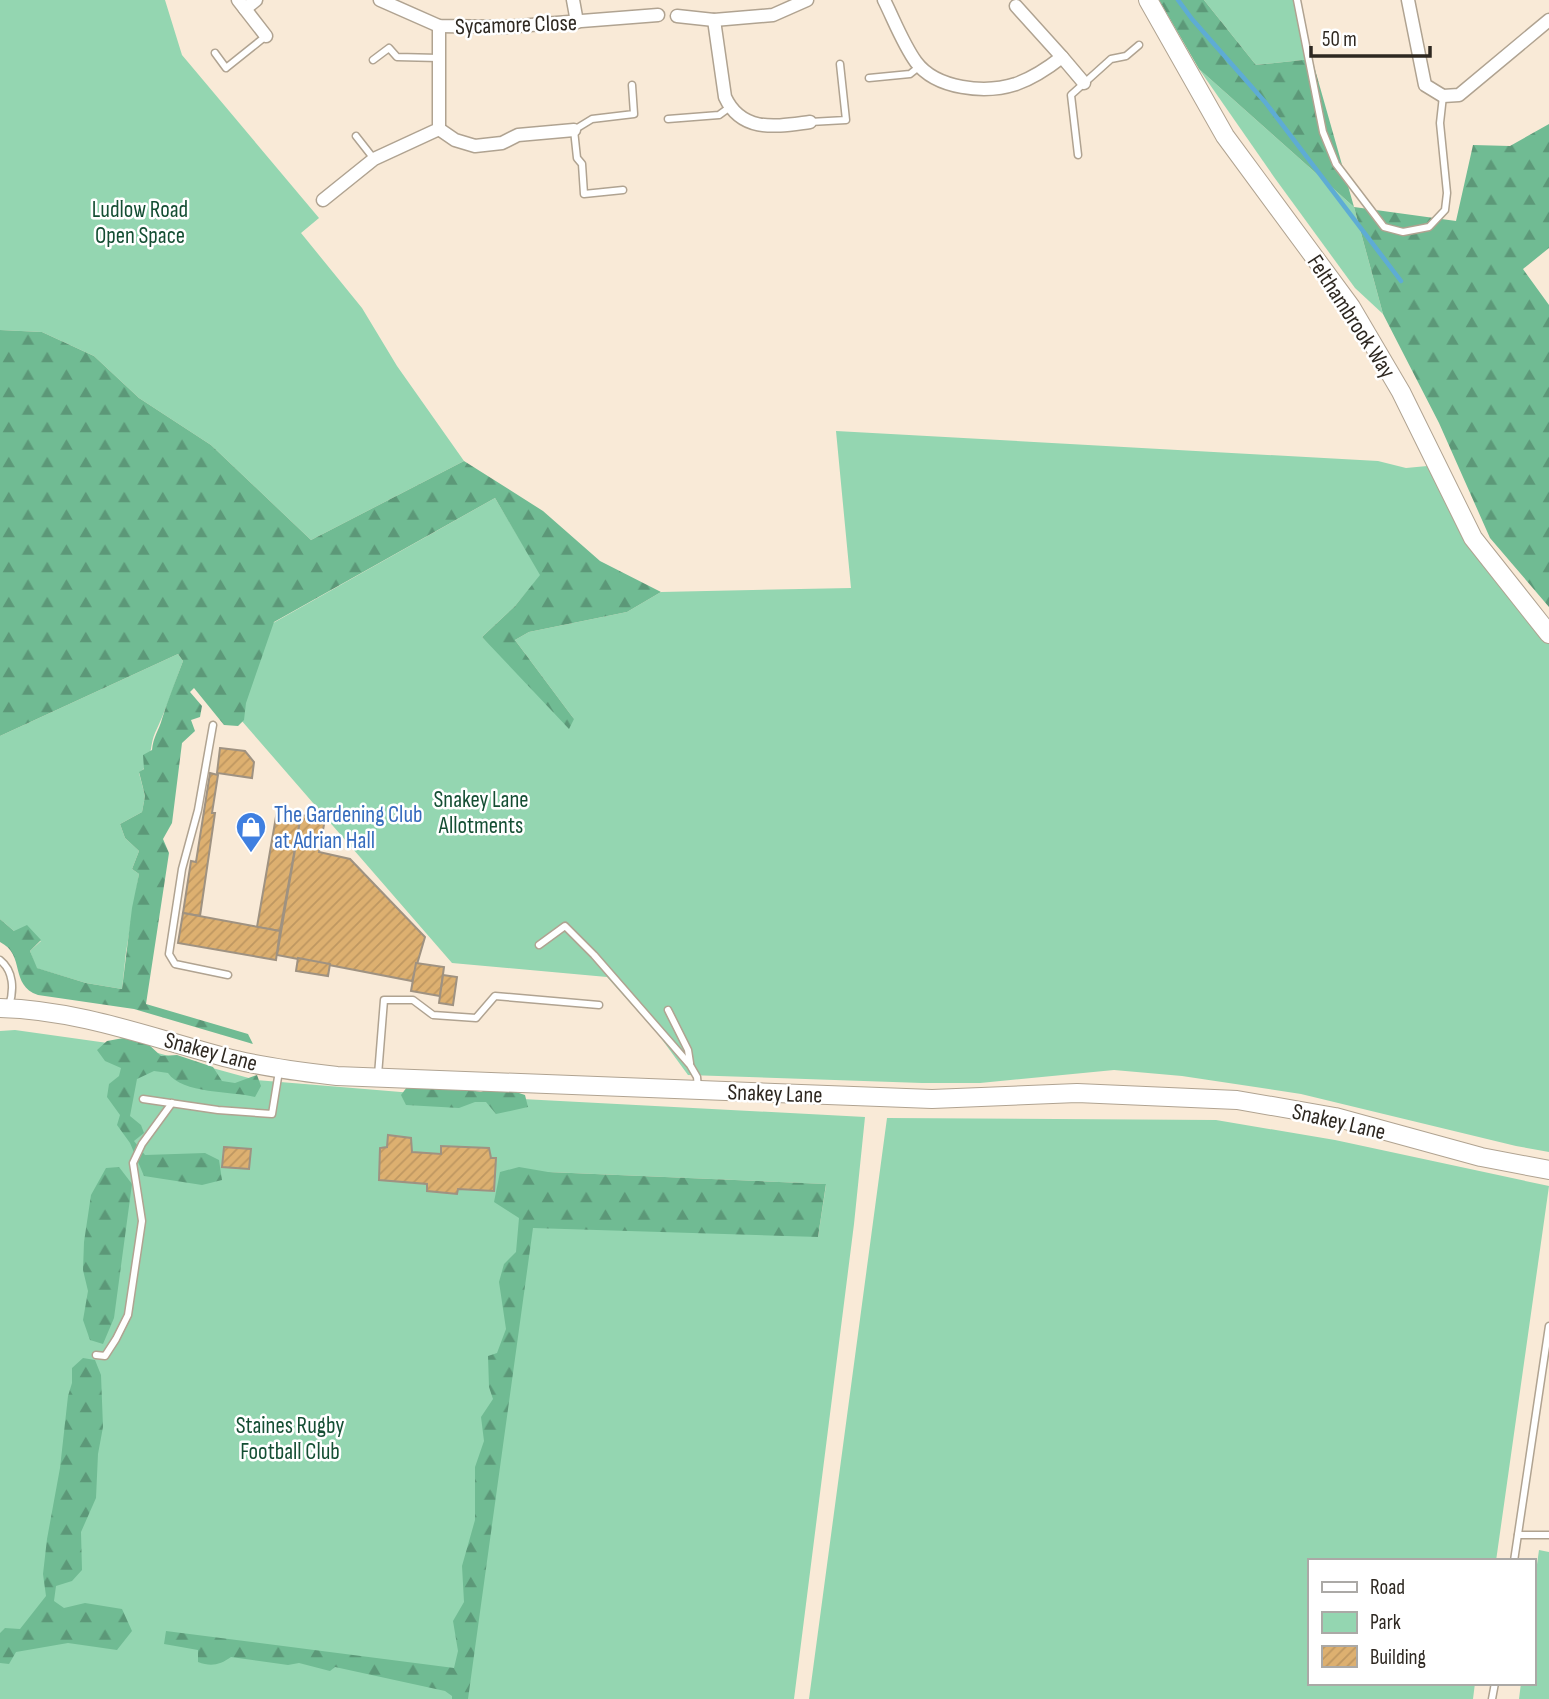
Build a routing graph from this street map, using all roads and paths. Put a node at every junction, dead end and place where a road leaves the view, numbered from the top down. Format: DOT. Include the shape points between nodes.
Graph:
graph roads {
  1 [pos="256,0"];
  2 [pos="380,0"];
  3 [pos="573,0"];
  4 [pos="807,0"];
  5 [pos="884,0"];
  6 [pos="1148,0"];
  7 [pos="1297,0"];
  8 [pos="1408,0"];
  9 [pos="1013,3"];
  10 [pos="241,4"];
  11 [pos="658,15"];
  12 [pos="677,16"];
  13 [pos="714,20"];
  14 [pos="1549,20"];
  15 [pos="577,22"];
  16 [pos="439,26"];
  17 [pos="266,36"];
  18 [pos="1139,45"];
  19 [pos="215,53"];
  20 [pos="1062,57"];
  21 [pos="439,58"];
  22 [pos="373,60"];
  23 [pos="840,64"];
  24 [pos="920,66"];
  25 [pos="869,78"];
  26 [pos="1084,83"];
  27 [pos="632,85"];
  28 [pos="1443,96"];
  29 [pos="730,107"];
  30 [pos="668,119"];
  31 [pos="810,122"];
  32 [pos="439,129"];
  33 [pos="574,130"];
  34 [pos="356,136"];
  35 [pos="1078,155"];
  36 [pos="374,159"];
  37 [pos="623,190"];
  38 [pos="323,200"];
  39 [pos="1549,634"];
  40 [pos="213,725"];
  41 [pos="539,945"];
  42 [pos="0,960"];
  43 [pos="228,975"];
  44 [pos="599,1005"];
  45 [pos="4,1008"];
  46 [pos="668,1010"];
  47 [pos="690,1065"];
  48 [pos="279,1069"];
  49 [pos="378,1077"];
  50 [pos="698,1090"];
  51 [pos="143,1099"];
  52 [pos="172,1103"];
  53 [pos="1549,1170"];
  54 [pos="1549,1326"];
  55 [pos="1547,1348"];
  56 [pos="96,1355"];
  57 [pos="1518,1535"];
  58 [pos="1549,1535"];
  59 [pos="1514,1559"];
  1 -- 10 [label="street"];
  2 -- 16 [label="street, Sycamore Close"];
  3 -- 15 [label="street"];
  4 -- 13 [label="street" via="773,15"];
  5 -- 24 [label="street"];
  6 -- 39 [label="street, Felthambrook Way" via="1225,136 1351,307 1401,392 1474,538"];
  7 -- 28 [label="lane" via="1323,132 1336,164 1384,227 1404,232 1429,227 1444,210"];
  8 -- 28 [label="street" via="1425,85"];
  9 -- 20 [label="street"];
  10 -- 17 [label="street"];
  11 -- 15 [label="street, Sycamore Close"];
  12 -- 13 [label="street"];
  13 -- 29 [label="street"];
  14 -- 28 [label="street" via="1459,95"];
  15 -- 16 [label="street, Sycamore Close"];
  16 -- 21 [label="street"];
  17 -- 19 [label="lane" via="226,68"];
  18 -- 26 [label="lane" via="1126,56 1111,59"];
  20 -- 24 [label="street" via="1014,85 986,88 953,87 932,78"];
  20 -- 26 [label="street"];
  21 -- 22 [label="lane" via="397,57 389,48"];
  21 -- 32 [label="street"];
  23 -- 31 [label="lane" via="846,120"];
  24 -- 25 [label="lane" via="910,74"];
  26 -- 35 [label="lane" via="1071,95"];
  27 -- 33 [label="lane" via="634,114 592,119"];
  29 -- 30 [label="lane" via="719,115"];
  29 -- 31 [label="street" via="746,120 769,127"];
  32 -- 33 [label="street" via="475,146 502,144 518,135"];
  32 -- 36 [label="street"];
  33 -- 37 [label="lane" via="584,194"];
  34 -- 36 [label="lane"];
  36 -- 38 [label="street"];
  40 -- 43 [label="lane" via="169,954 175,964"];
  41 -- 47 [label="lane" via="565,926"];
  42 -- 45 [label="lane" via="12,979 13,993"];
  44 -- 49 [label="lane" via="495,996 476,1018 433,1015 413,1000 384,1000"];
  45 -- 48 [label="street, Snakey Lane" via="73,1015"];
  46 -- 47 [label="lane" via="688,1050"];
  47 -- 50 [label="lane"];
  48 -- 49 [label="street, Snakey Lane"];
  48 -- 52 [label="lane" via="272,1114"];
  49 -- 50 [label="street, Snakey Lane"];
  50 -- 53 [label="street, Snakey Lane" via="932,1099 1077,1093 1237,1100 1335,1117 1481,1157"];
  51 -- 52 [label="lane"];
  52 -- 56 [label="lane" via="133,1163 142,1221 128,1315 105,1356"];
  54 -- 55 [label="lane"];
  55 -- 57 [label="lane"];
  57 -- 58 [label="lane"];
  57 -- 59 [label="lane"];
}
